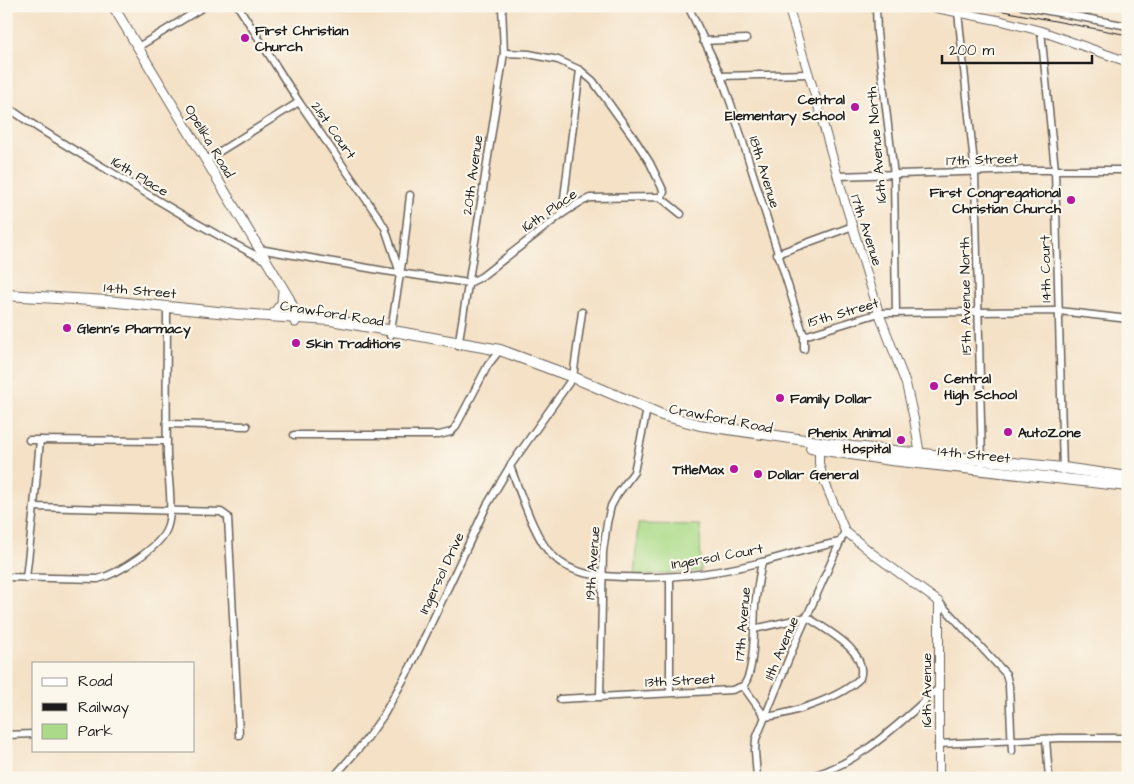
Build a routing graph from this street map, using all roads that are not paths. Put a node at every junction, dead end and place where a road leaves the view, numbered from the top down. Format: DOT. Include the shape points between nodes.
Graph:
graph roads {
  1 [pos="113,6"];
  2 [pos="205,6"];
  3 [pos="238,6"];
  4 [pos="502,6"];
  5 [pos="688,6"];
  6 [pos="788,6"];
  7 [pos="876,6"];
  8 [pos="926,6"];
  9 [pos="1022,6"];
  10 [pos="958,12"];
  11 [pos="1128,26"];
  12 [pos="1041,31"];
  13 [pos="746,39"];
  14 [pos="704,41"];
  15 [pos="138,47"];
  16 [pos="504,53"];
  17 [pos="1128,62"];
  18 [pos="580,70"];
  19 [pos="808,74"];
  20 [pos="721,76"];
  21 [pos="299,102"];
  22 [pos="6,106"];
  23 [pos="206,160"];
  24 [pos="1055,170"];
  25 [pos="1128,170"];
  26 [pos="975,173"];
  27 [pos="894,175"];
  28 [pos="837,176"];
  29 [pos="410,195"];
  30 [pos="660,197"];
  31 [pos="562,214"];
  32 [pos="681,214"];
  33 [pos="853,226"];
  34 [pos="259,249"];
  35 [pos="777,254"];
  36 [pos="265,260"];
  37 [pos="400,273"];
  38 [pos="469,283"];
  39 [pos="283,290"];
  40 [pos="6,294"];
  41 [pos="291,302"];
  42 [pos="167,306"];
  43 [pos="1059,311"];
  44 [pos="582,312"];
  45 [pos="880,312"];
  46 [pos="896,312"];
  47 [pos="978,312"];
  48 [pos="271,317"];
  49 [pos="310,318"];
  50 [pos="294,319"];
  51 [pos="1128,319"];
  52 [pos="391,333"];
  53 [pos="804,336"];
  54 [pos="458,344"];
  55 [pos="804,348"];
  56 [pos="497,352"];
  57 [pos="571,380"];
  58 [pos="646,412"];
  59 [pos="167,424"];
  60 [pos="247,426"];
  61 [pos="294,435"];
  62 [pos="29,440"];
  63 [pos="40,440"];
  64 [pos="167,441"];
  65 [pos="819,446"];
  66 [pos="917,458"];
  67 [pos="982,464"];
  68 [pos="510,466"];
  69 [pos="1063,473"];
  70 [pos="1128,477"];
  71 [pos="1128,486"];
  72 [pos="34,507"];
  73 [pos="170,511"];
  74 [pos="845,531"];
  75 [pos="840,542"];
  76 [pos="762,562"];
  77 [pos="603,576"];
  78 [pos="6,577"];
  79 [pos="26,578"];
  80 [pos="670,578"];
  81 [pos="939,602"];
  82 [pos="807,617"];
  83 [pos="754,629"];
  84 [pos="744,686"];
  85 [pos="938,689"];
  86 [pos="670,692"];
  87 [pos="600,697"];
  88 [pos="560,699"];
  89 [pos="765,717"];
  90 [pos="1128,726"];
  91 [pos="32,734"];
  92 [pos="6,735"];
  93 [pos="239,735"];
  94 [pos="1127,738"];
  95 [pos="1046,739"];
  96 [pos="1012,740"];
  97 [pos="938,744"];
  98 [pos="1012,751"];
  99 [pos="1128,753"];
  100 [pos="1128,773"];
  101 [pos="333,778"];
  102 [pos="756,778"];
  103 [pos="804,778"];
  104 [pos="939,778"];
  105 [pos="1049,778"];
  106 [pos="1128,778"];
  1 -- 15 [label="main road, Opelika Road"];
  2 -- 15 [label="street"];
  3 -- 21 [label="street, 21st Court"];
  4 -- 16 [label="street, 20th Avenue"];
  5 -- 14 [label="street, 18th Avenue"];
  6 -- 19 [label="street, 17th Avenue"];
  7 -- 27 [label="street, 16th Avenue North"];
  8 -- 10 [label="street"];
  9 -- 11 [label="street"];
  10 -- 12 [label="street"];
  10 -- 26 [label="street, 15th Avenue North"];
  12 -- 17 [label="street"];
  12 -- 24 [label="street, 14th Court"];
  13 -- 14 [label="street"];
  14 -- 20 [label="street, 18th Avenue"];
  15 -- 23 [label="main road, Opelika Road"];
  16 -- 18 [label="street" via="558,60"];
  16 -- 38 [label="street, 20th Avenue"];
  18 -- 30 [label="street" via="593,81 634,138 662,185 664,192"];
  18 -- 31 [label="street"];
  19 -- 20 [label="street"];
  19 -- 28 [label="street, 17th Avenue"];
  20 -- 35 [label="street, 18th Avenue"];
  21 -- 23 [label="street"];
  21 -- 37 [label="street, 21st Court" via="385,228"];
  22 -- 36 [label="street, 16th Place" via="161,203"];
  23 -- 34 [label="main road, Opelika Road"];
  24 -- 25 [label="street, 17th Street"];
  24 -- 26 [label="street, 17th Street"];
  24 -- 43 [label="street, 14th Court"];
  26 -- 27 [label="street, 17th Street"];
  26 -- 47 [label="street, 15th Avenue North"];
  27 -- 28 [label="street, 17th Street"];
  27 -- 46 [label="street, 16th Avenue North"];
  28 -- 33 [label="street, 17th Avenue"];
  29 -- 37 [label="street"];
  30 -- 31 [label="street, 16th Place" via="590,198"];
  30 -- 32 [label="street"];
  31 -- 38 [label="street, 16th Place"];
  33 -- 35 [label="street"];
  33 -- 45 [label="street, 17th Avenue"];
  34 -- 36 [label="main road, Opelika Road"];
  34 -- 37 [label="street"];
  35 -- 53 [label="street, 18th Avenue"];
  36 -- 39 [label="main road, Opelika Road"];
  37 -- 38 [label="street"];
  37 -- 52 [label="street"];
  38 -- 54 [label="street, 20th Avenue"];
  39 -- 41 [label="main road, Opelika Road"];
  39 -- 48 [label="main road" via="282,303"];
  39 -- 50 [label="main road, Opelika Road"];
  40 -- 42 [label="main road, 14th Street"];
  41 -- 49 [label="main road"];
  41 -- 50 [label="main road, Opelika Road"];
  42 -- 48 [label="main road, 14th Street"];
  42 -- 59 [label="street"];
  43 -- 47 [label="street, 15th Street"];
  43 -- 51 [label="street, 15th Street"];
  43 -- 69 [label="street, 14th Court"];
  44 -- 57 [label="street"];
  45 -- 46 [label="street, 15th Street"];
  45 -- 53 [label="street, 15th Street"];
  45 -- 66 [label="street, 17th Avenue" via="906,384 914,419"];
  46 -- 47 [label="street, 15th Street"];
  47 -- 67 [label="street, 15th Avenue North"];
  48 -- 50 [label="main road, Crawford Road" via="276,320"];
  49 -- 50 [label="main road, Crawford Road"];
  49 -- 52 [label="main road, Crawford Road"];
  50 -- 52 [label="main road, Crawford Road"];
  52 -- 54 [label="main road, Crawford Road"];
  53 -- 55 [label="street, 18th Avenue"];
  54 -- 56 [label="main road, Crawford Road"];
  56 -- 57 [label="main road, Crawford Road"];
  56 -- 61 [label="street" via="466,416 445,435"];
  57 -- 58 [label="main road, Crawford Road"];
  57 -- 68 [label="street, Ingersol Drive"];
  58 -- 65 [label="main road, Crawford Road" via="680,426 709,432"];
  58 -- 77 [label="street, 19th Avenue" via="634,472 617,495 606,523"];
  59 -- 60 [label="street"];
  59 -- 64 [label="street"];
  62 -- 63 [label="street"];
  63 -- 64 [label="street"];
  63 -- 72 [label="street"];
  64 -- 73 [label="street"];
  65 -- 66 [label="main road, 14th Street"];
  65 -- 74 [label="street" via="823,478"];
  66 -- 67 [label="main road, 14th Street"];
  67 -- 69 [label="main road, 14th Street"];
  68 -- 77 [label="street, Ingersol Court" via="540,539 550,554 563,566"];
  68 -- 101 [label="street, Ingersol Drive" via="487,505 398,691 366,740"];
  69 -- 70 [label="main road, 14th Street"];
  69 -- 71 [label="main road, 14th Street"];
  72 -- 73 [label="street"];
  72 -- 79 [label="street"];
  73 -- 79 [label="street" via="167,528 161,538 125,568 109,576 98,579"];
  73 -- 93 [label="street" via="221,512 228,517"];
  74 -- 75 [label="street, 11th Avenue"];
  74 -- 81 [label="street"];
  75 -- 76 [label="street, Ingersol Court"];
  75 -- 82 [label="street, 11th Avenue"];
  76 -- 80 [label="street, Ingersol Court"];
  76 -- 83 [label="street, 17th Avenue"];
  77 -- 80 [label="street, Ingersol Court"];
  77 -- 87 [label="street, 19th Avenue"];
  78 -- 79 [label="street"];
  80 -- 86 [label="street"];
  81 -- 85 [label="street, 16th Avenue"];
  81 -- 96 [label="street" via="1006,674"];
  82 -- 83 [label="street"];
  82 -- 89 [label="street, 11th Avenue"];
  82 -- 89 [label="street" via="855,652 861,662 860,678 826,699 798,710"];
  83 -- 84 [label="street, 17th Avenue" via="749,676"];
  84 -- 86 [label="street, 13th Street" via="732,690"];
  84 -- 89 [label="street"];
  85 -- 97 [label="street, 16th Avenue"];
  85 -- 103 [label="street" via="862,754"];
  86 -- 87 [label="street, 13th Street"];
  87 -- 88 [label="street, 13th Street"];
  89 -- 102 [label="street, 11th Avenue" via="756,739"];
  90 -- 94 [label="street"];
  91 -- 92 [label="street"];
  94 -- 95 [label="street"];
  94 -- 99 [label="street"];
  95 -- 96 [label="street"];
  95 -- 105 [label="street"];
  96 -- 97 [label="street"];
  96 -- 98 [label="street"];
  97 -- 104 [label="street, 16th Avenue"];
  100 -- 106 [label="street"];
}
